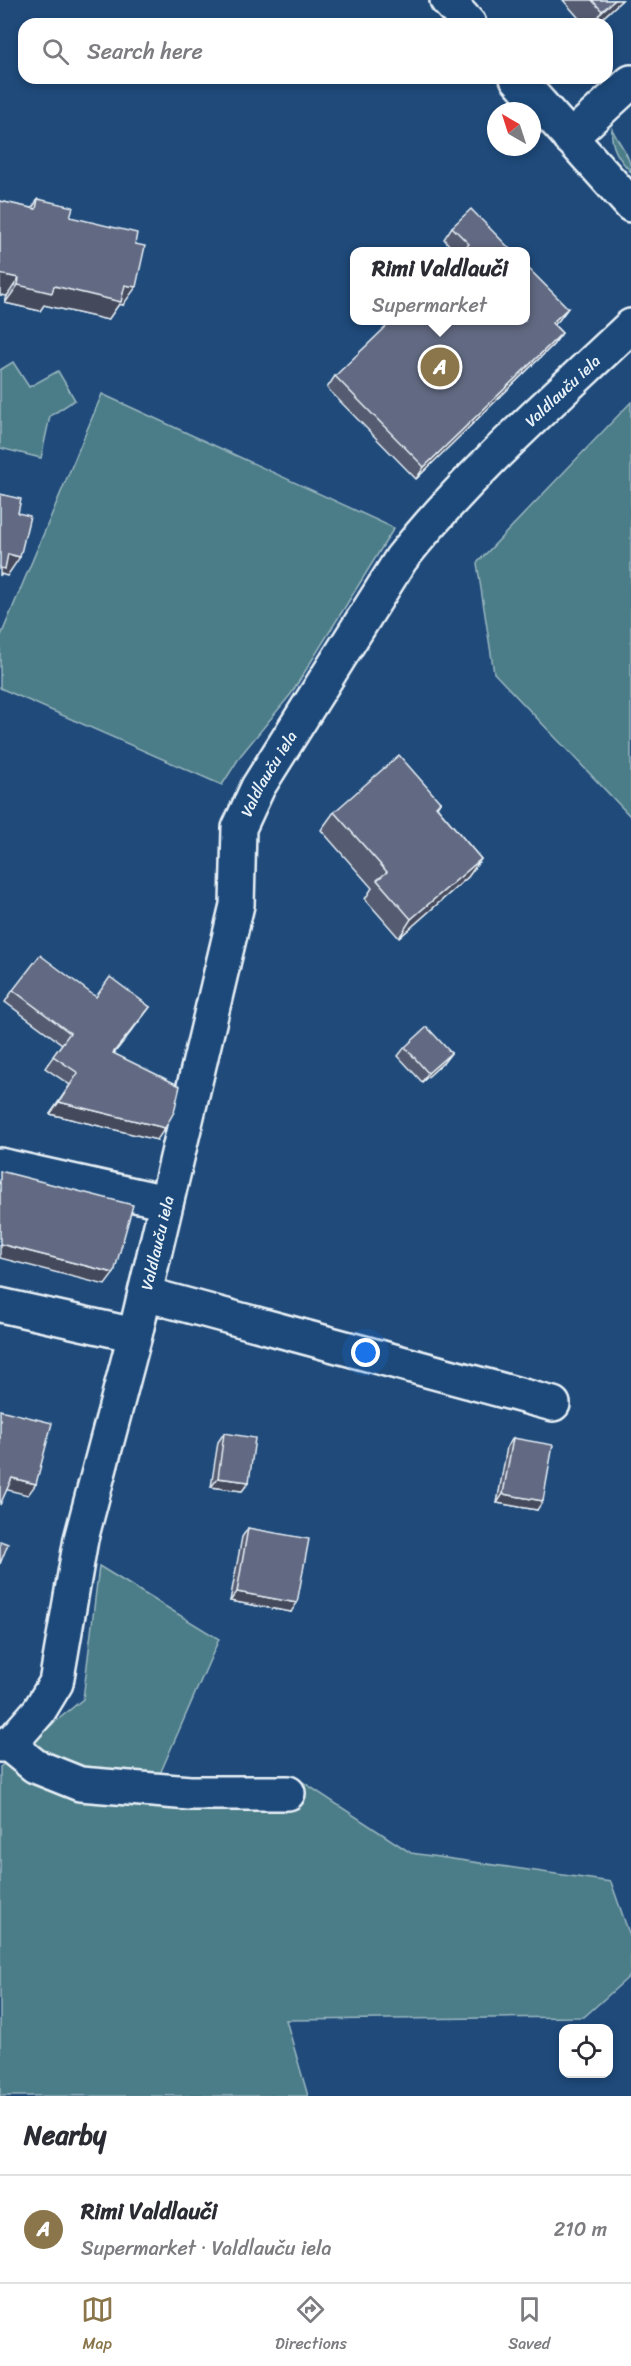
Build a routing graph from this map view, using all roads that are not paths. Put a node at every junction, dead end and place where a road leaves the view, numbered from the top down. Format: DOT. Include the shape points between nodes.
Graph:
graph roads {
  1 [pos="447,0"];
  2 [pos="464,18"];
  3 [pos="631,82"];
  4 [pos="522,84"];
  5 [pos="570,138"];
  6 [pos="631,205"];
  7 [pos="631,326"];
  8 [pos="0,1165"];
  9 [pos="166,1203"];
  10 [pos="145,1294"];
  11 [pos="0,1305"];
  12 [pos="135,1335"];
  13 [pos="552,1404"];
  14 [pos="4,1745"];
  15 [pos="288,1793"];
  1 -- 2 [label="street"];
  3 -- 5 [label="street"];
  4 -- 5 [label="street"];
  5 -- 6 [label="street"];
  7 -- 9 [label="street, Valdlauču iela" via="425,529 401,560 258,787 239,828 237,905"];
  8 -- 9 [label="street"];
  9 -- 10 [label="street, Valdlauču iela"];
  10 -- 12 [label="street, Valdlauču iela"];
  10 -- 13 [label="street"];
  11 -- 12 [label="street"];
  12 -- 14 [label="street, Valdlauču iela" via="81,1539 56,1683 39,1711"];
  14 -- 15 [label="street" via="35,1766 80,1784 158,1792"];
}
